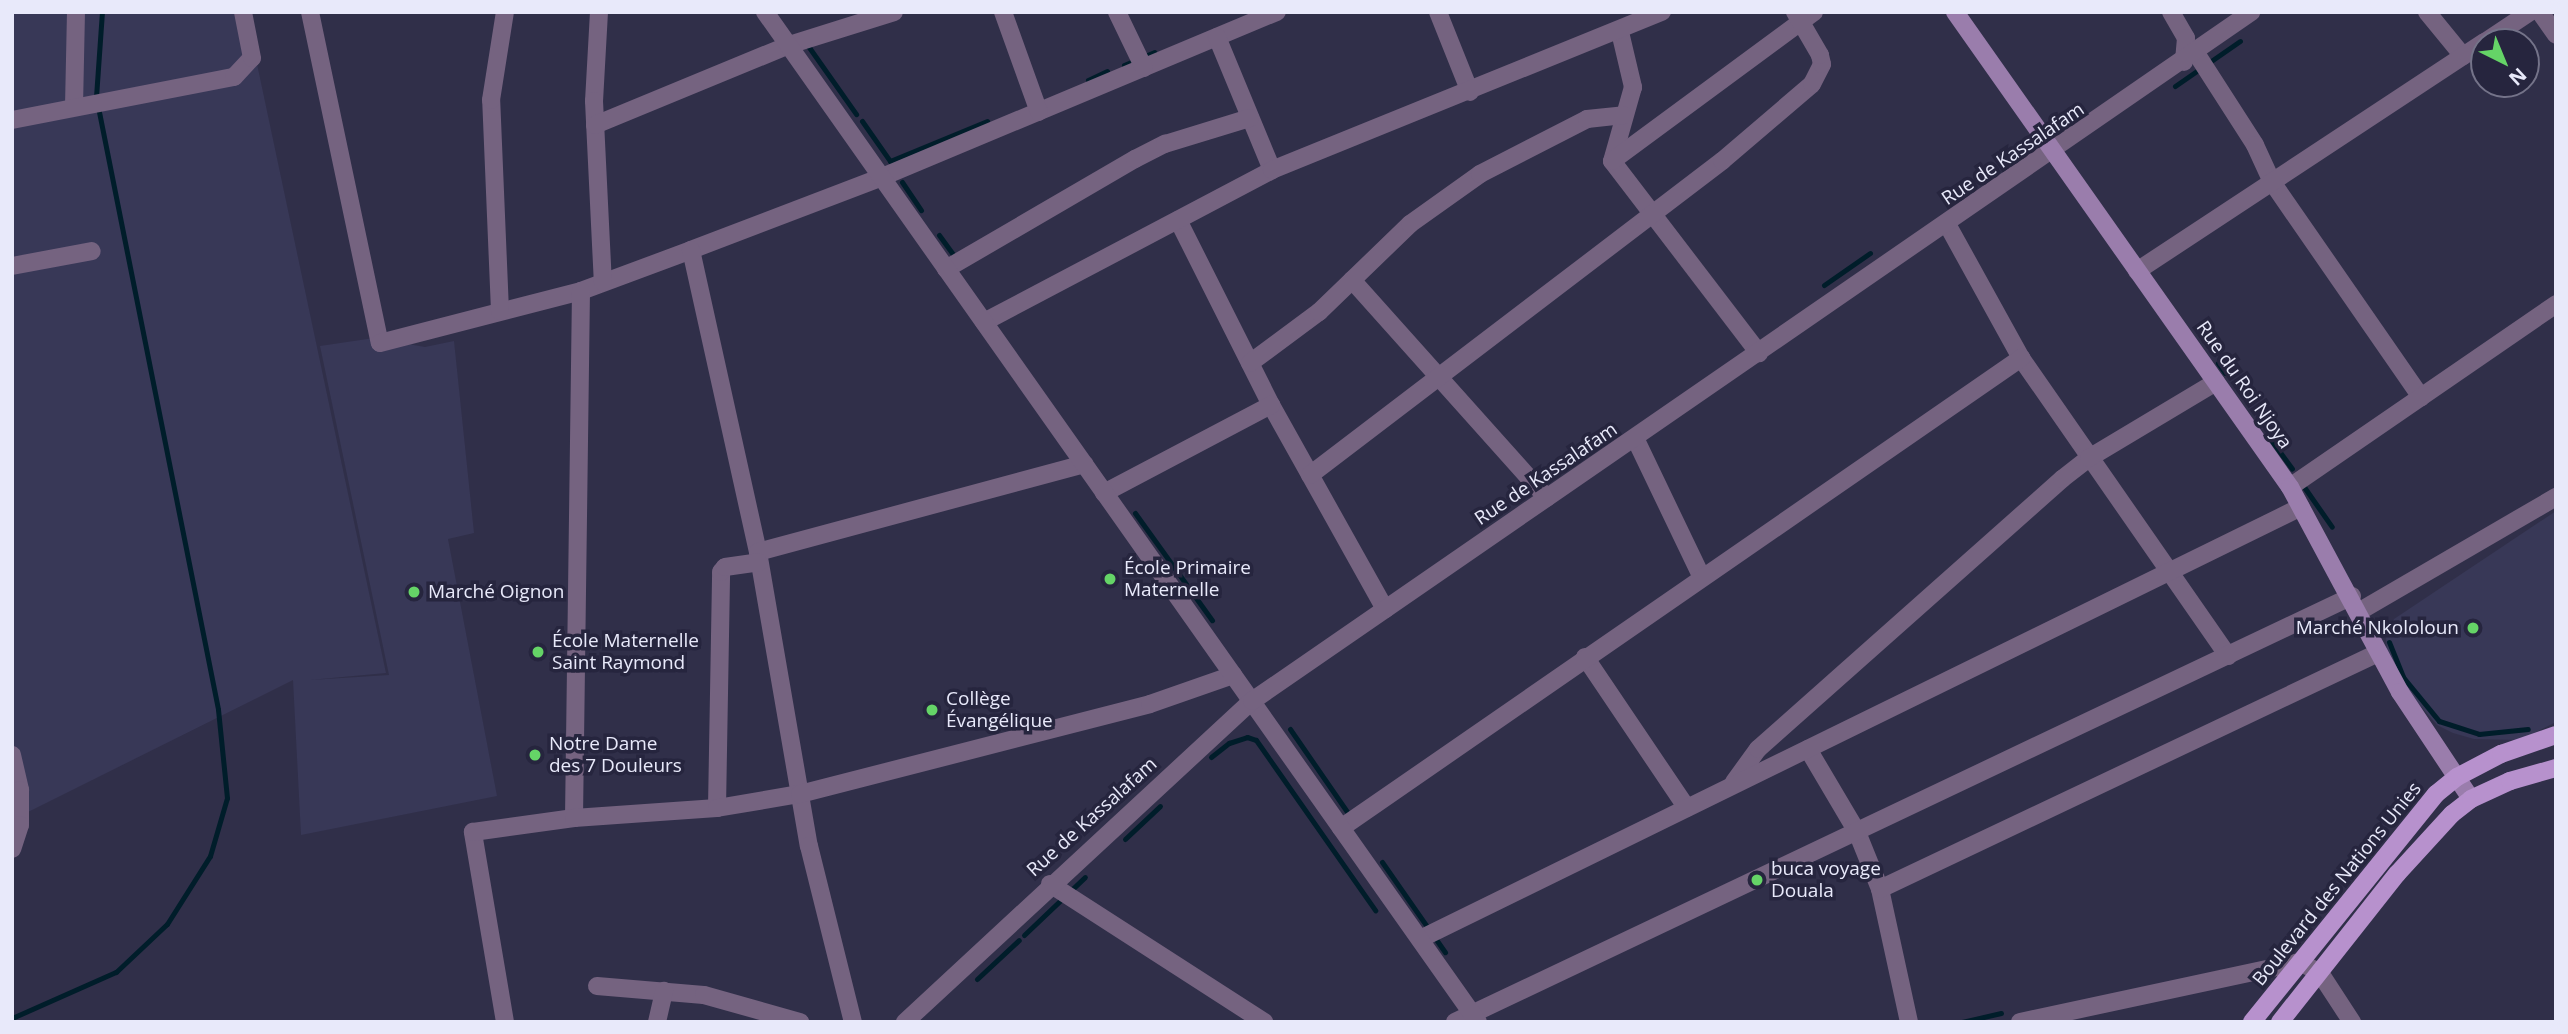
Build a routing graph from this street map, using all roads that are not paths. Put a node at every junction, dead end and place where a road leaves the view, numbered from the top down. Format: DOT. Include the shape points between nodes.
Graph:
graph roads {
  1 [pos="76,12"];
  2 [pos="243,12"];
  3 [pos="310,12"];
  4 [pos="505,12"];
  5 [pos="599,12"];
  6 [pos="765,12"];
  7 [pos="894,12"];
  8 [pos="1003,12"];
  9 [pos="1117,12"];
  10 [pos="1277,12"];
  11 [pos="1438,12"];
  12 [pos="1662,12"];
  13 [pos="1955,12"];
  14 [pos="2171,12"];
  15 [pos="2251,12"];
  16 [pos="2427,12"];
  17 [pos="2530,12"];
  18 [pos="2540,12"];
  19 [pos="1803,16"];
  20 [pos="1637,18"];
  21 [pos="2505,28"];
  22 [pos="1620,32"];
  23 [pos="2556,35"];
  24 [pos="1217,37"];
  25 [pos="789,45"];
  26 [pos="2470,51"];
  27 [pos="2463,56"];
  28 [pos="2190,57"];
  29 [pos="1144,68"];
  30 [pos="1471,92"];
  31 [pos="78,107"];
  32 [pos="1039,112"];
  33 [pos="1625,115"];
  34 [pos="1250,118"];
  35 [pos="12,120"];
  36 [pos="595,125"];
  37 [pos="2053,152"];
  38 [pos="1612,161"];
  39 [pos="1272,170"];
  40 [pos="881,177"];
  41 [pos="2272,182"];
  42 [pos="1649,215"];
  43 [pos="1178,220"];
  44 [pos="1947,224"];
  45 [pos="691,250"];
  46 [pos="92,251"];
  47 [pos="12,266"];
  48 [pos="946,269"];
  49 [pos="2137,271"];
  50 [pos="1352,280"];
  51 [pos="603,282"];
  52 [pos="581,291"];
  53 [pos="2556,304"];
  54 [pos="500,311"];
  55 [pos="984,322"];
  56 [pos="1759,353"];
  57 [pos="2021,358"];
  58 [pos="1250,363"];
  59 [pos="1440,376"];
  60 [pos="2217,382"];
  61 [pos="2421,397"];
  62 [pos="1271,405"];
  63 [pos="1635,438"];
  64 [pos="2090,458"];
  65 [pos="1084,464"];
  66 [pos="1310,475"];
  67 [pos="2290,487"];
  68 [pos="1104,493"];
  69 [pos="2556,497"];
  70 [pos="1547,498"];
  71 [pos="2301,507"];
  72 [pos="759,557"];
  73 [pos="2171,571"];
  74 [pos="1701,576"];
  75 [pos="2356,603"];
  76 [pos="1385,609"];
  77 [pos="2378,653"];
  78 [pos="2228,656"];
  79 [pos="1585,657"];
  80 [pos="1233,675"];
  81 [pos="1252,701"];
  82 [pos="2556,735"];
  83 [pos="1808,748"];
  84 [pos="12,755"];
  85 [pos="2556,768"];
  86 [pos="2457,777"];
  87 [pos="1732,786"];
  88 [pos="800,794"];
  89 [pos="2471,799"];
  90 [pos="717,808"];
  91 [pos="1687,808"];
  92 [pos="574,818"];
  93 [pos="1341,828"];
  94 [pos="1857,832"];
  95 [pos="12,849"];
  96 [pos="1049,884"];
  97 [pos="1880,889"];
  98 [pos="1420,939"];
  99 [pos="2300,962"];
  100 [pos="2320,973"];
  101 [pos="597,986"];
  102 [pos="664,991"];
  103 [pos="1475,1018"];
  104 [pos="505,1022"];
  105 [pos="657,1022"];
  106 [pos="800,1022"];
  107 [pos="853,1022"];
  108 [pos="905,1022"];
  109 [pos="1264,1022"];
  110 [pos="1455,1022"];
  111 [pos="1909,1022"];
  112 [pos="2020,1022"];
  113 [pos="2252,1022"];
  114 [pos="2280,1022"];
  115 [pos="2352,1022"];
  1 -- 31 [label="street"];
  2 -- 31 [label="street" via="252,58 247,68 233,77"];
  3 -- 54 [label="street" via="376,341"];
  4 -- 54 [label="street" via="491,100"];
  5 -- 36 [label="street"];
  6 -- 25 [label="street"];
  7 -- 25 [label="street"];
  8 -- 32 [label="street"];
  9 -- 29 [label="street"];
  10 -- 24 [label="street"];
  11 -- 30 [label="street"];
  12 -- 20 [label="street"];
  13 -- 37 [label="main road, Rue du Roi Njoya"];
  14 -- 28 [label="street" via="2186,38"];
  15 -- 28 [label="street, Rue de Kassalafam"];
  16 -- 27 [label="street"];
  17 -- 21 [label="street"];
  18 -- 23 [label="street"];
  19 -- 38 [label="street"];
  19 -- 42 [label="street" via="1822,64 1811,85 1722,161"];
  20 -- 22 [label="street"];
  22 -- 30 [label="street"];
  22 -- 33 [label="street" via="1633,87"];
  24 -- 29 [label="street"];
  24 -- 34 [label="street"];
  25 -- 36 [label="street"];
  25 -- 40 [label="street"];
  26 -- 27 [label="street"];
  27 -- 41 [label="street"];
  28 -- 37 [label="street, Rue de Kassalafam"];
  28 -- 41 [label="street" via="2255,145"];
  29 -- 32 [label="street"];
  30 -- 39 [label="street"];
  31 -- 35 [label="street"];
  32 -- 40 [label="street"];
  33 -- 38 [label="street"];
  33 -- 50 [label="street" via="1587,119 1480,174 1402,231"];
  34 -- 39 [label="street"];
  34 -- 48 [label="street" via="1165,144"];
  36 -- 51 [label="street"];
  37 -- 44 [label="street, Rue de Kassalafam"];
  37 -- 49 [label="main road, Rue du Roi Njoya"];
  38 -- 42 [label="street"];
  39 -- 43 [label="street"];
  40 -- 45 [label="street"];
  40 -- 48 [label="street"];
  41 -- 49 [label="street"];
  41 -- 61 [label="street"];
  42 -- 56 [label="street"];
  42 -- 59 [label="street"];
  43 -- 55 [label="street"];
  43 -- 58 [label="street"];
  44 -- 56 [label="street, Rue de Kassalafam"];
  44 -- 57 [label="street"];
  45 -- 51 [label="street"];
  45 -- 72 [label="street"];
  46 -- 47 [label="street"];
  48 -- 55 [label="street"];
  49 -- 60 [label="main road, Rue du Roi Njoya"];
  50 -- 58 [label="street" via="1302,326"];
  50 -- 59 [label="street"];
  51 -- 52 [label="street"];
  52 -- 54 [label="street"];
  52 -- 92 [label="street"];
  53 -- 61 [label="street"];
  55 -- 65 [label="street"];
  56 -- 63 [label="street, Rue de Kassalafam"];
  57 -- 64 [label="street"];
  57 -- 74 [label="street"];
  58 -- 62 [label="street"];
  59 -- 66 [label="street"];
  59 -- 70 [label="street"];
  60 -- 64 [label="street"];
  60 -- 67 [label="main road, Rue du Roi Njoya"];
  61 -- 67 [label="street"];
  62 -- 66 [label="street"];
  62 -- 68 [label="street"];
  63 -- 70 [label="street, Rue de Kassalafam"];
  63 -- 74 [label="street"];
  64 -- 73 [label="street"];
  64 -- 87 [label="street" via="1758,749"];
  65 -- 68 [label="street"];
  65 -- 72 [label="street"];
  66 -- 76 [label="street"];
  67 -- 71 [label="main road, Rue du Roi Njoya"];
  68 -- 80 [label="street"];
  69 -- 75 [label="street"];
  70 -- 76 [label="street, Rue de Kassalafam"];
  71 -- 73 [label="street"];
  71 -- 75 [label="main road, Rue du Roi Njoya"];
  72 -- 88 [label="street"];
  72 -- 90 [label="street" via="725,567 722,572"];
  73 -- 78 [label="street"];
  73 -- 83 [label="street"];
  74 -- 79 [label="street"];
  75 -- 77 [label="main road, Rue du Roi Njoya"];
  75 -- 78 [label="street"];
  76 -- 81 [label="street, Rue de Kassalafam"];
  77 -- 86 [label="main road, Rue du Roi Njoya"];
  77 -- 97 [label="street"];
  78 -- 94 [label="street"];
  79 -- 91 [label="street"];
  79 -- 93 [label="street"];
  80 -- 81 [label="street"];
  80 -- 88 [label="street" via="1150,704"];
  81 -- 93 [label="street"];
  81 -- 96 [label="street, Rue de Kassalafam"];
  82 -- 86 [label="main road, Boulevard des Nations Unies" via="2501,754"];
  83 -- 87 [label="street"];
  83 -- 94 [label="street"];
  84 -- 95 [label="street" via="20,825"];
  85 -- 89 [label="main road"];
  86 -- 89 [label="main road, Rue du Roi Njoya"];
  86 -- 99 [label="main road, Boulevard des Nations Unies" via="2436,794"];
  87 -- 91 [label="street"];
  88 -- 90 [label="street"];
  88 -- 107 [label="street"];
  89 -- 100 [label="main road, Boulevard des Nations Unies" via="2422,845"];
  90 -- 92 [label="street"];
  91 -- 98 [label="street"];
  92 -- 104 [label="street" via="473,832"];
  93 -- 98 [label="street"];
  94 -- 97 [label="street"];
  94 -- 103 [label="street"];
  96 -- 108 [label="street, Rue de Kassalafam"];
  96 -- 109 [label="street"];
  97 -- 111 [label="street"];
  98 -- 103 [label="street"];
  99 -- 100 [label="street"];
  99 -- 112 [label="street"];
  99 -- 113 [label="main road, Boulevard des Nations Unies"];
  100 -- 114 [label="main road, Boulevard des Nations Unies"];
  100 -- 115 [label="street"];
  101 -- 102 [label="street"];
  102 -- 105 [label="street"];
  102 -- 106 [label="street" via="736,1001"];
  103 -- 110 [label="street"];
}
